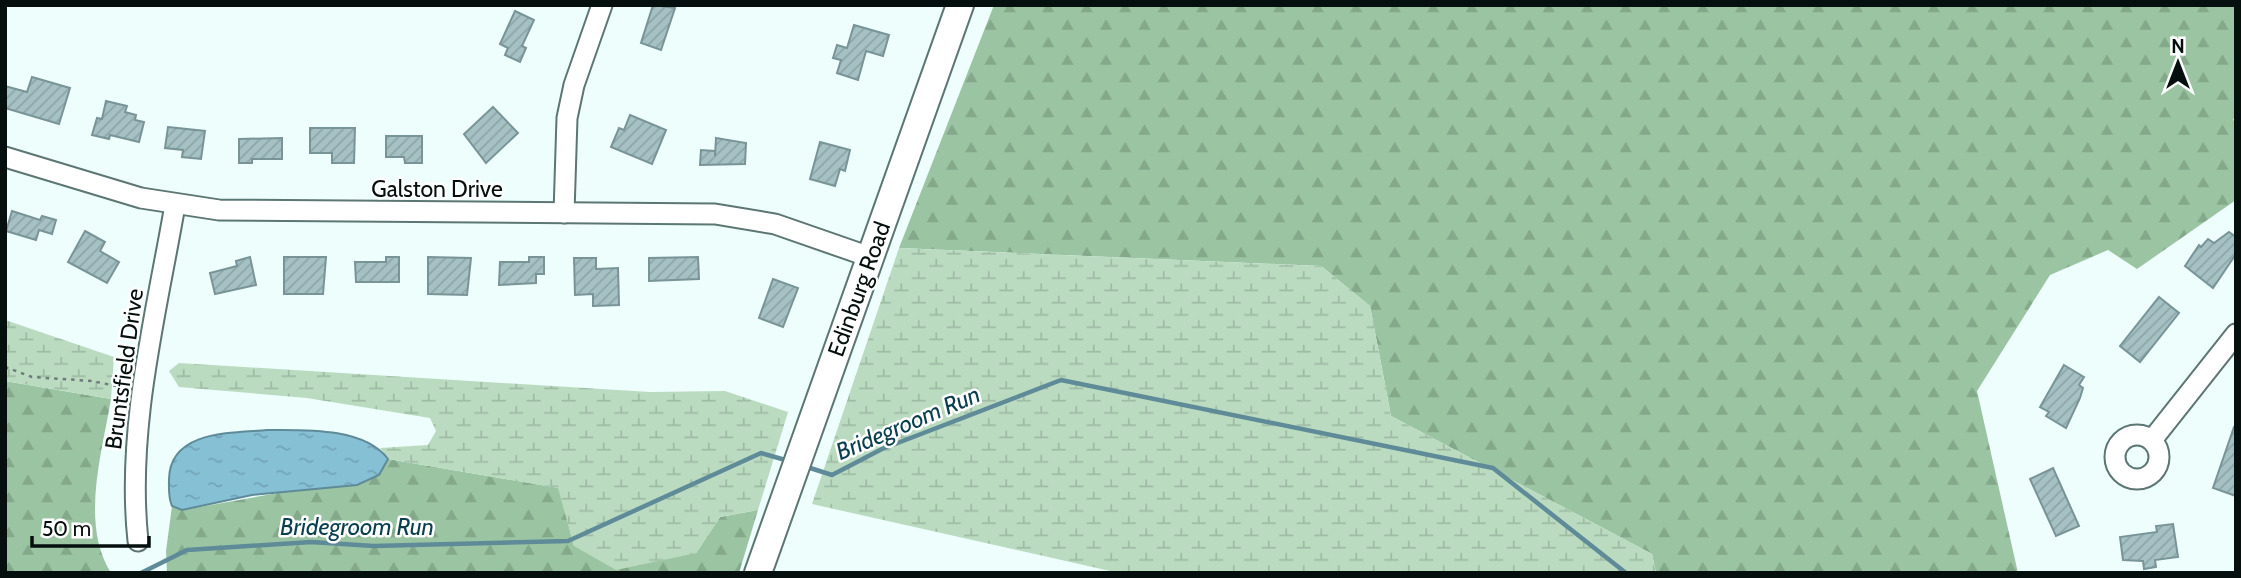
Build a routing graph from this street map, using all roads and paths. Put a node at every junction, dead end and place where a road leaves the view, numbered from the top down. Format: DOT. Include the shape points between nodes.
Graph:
graph roads {
  1 [pos="602,5"];
  2 [pos="960,5"];
  3 [pos="5,157"];
  4 [pos="175,205"];
  5 [pos="564,213"];
  6 [pos="870,257"];
  7 [pos="2236,334"];
  8 [pos="5,367"];
  9 [pos="126,401"];
  10 [pos="2152,440"];
  11 [pos="138,541"];
  12 [pos="758,573"];
  1 -- 5 [label="street" via="567,118"];
  2 -- 6 [label="main road, Edinburg Road"];
  3 -- 4 [label="street, Galston Drive" via="97,187"];
  4 -- 5 [label="street, Galston Drive" via="276,213"];
  4 -- 11 [label="street, Bruntsfield Drive" via="138,424"];
  5 -- 6 [label="street, Galston Drive" via="745,217"];
  6 -- 12 [label="main road, Edinburg Road"];
  7 -- 10 [label="street"];
  8 -- 9 [label="path" via="32,377 121,387"];
}
